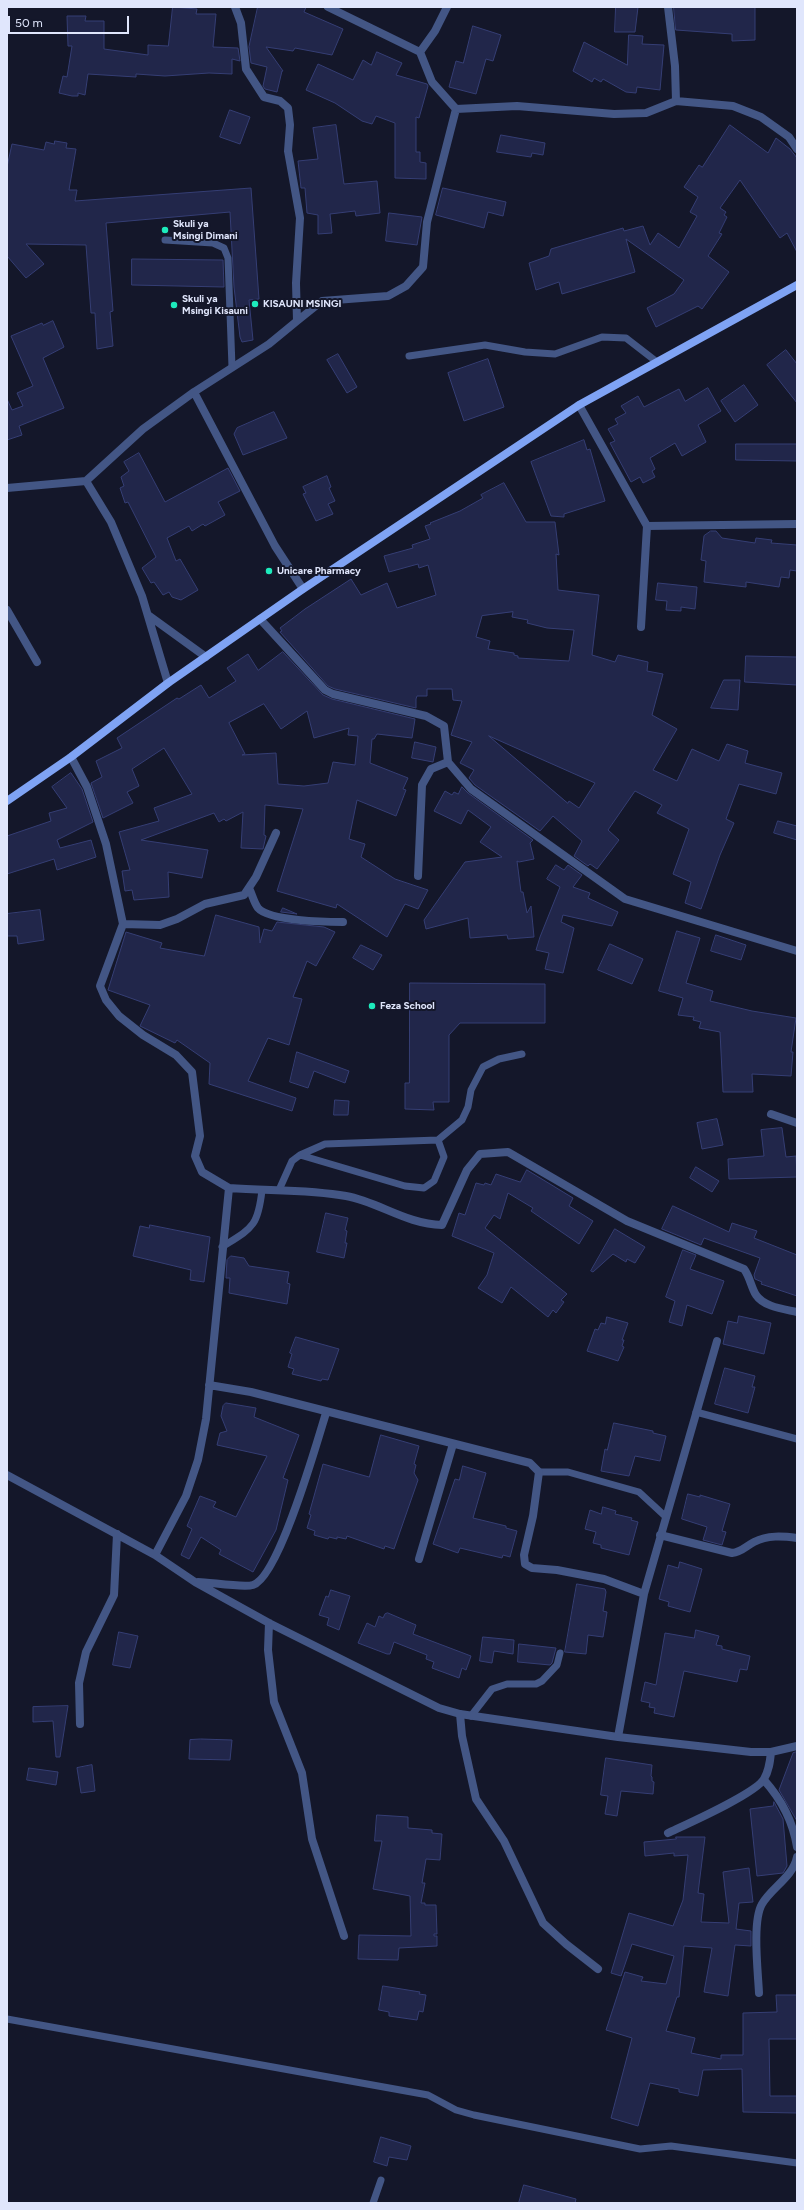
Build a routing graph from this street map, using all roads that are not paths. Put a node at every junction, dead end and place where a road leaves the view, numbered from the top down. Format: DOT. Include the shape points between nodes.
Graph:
graph roads {
  1 [pos="236,7"];
  2 [pos="328,7"];
  3 [pos="447,7"];
  4 [pos="668,7"];
  5 [pos="420,52"];
  6 [pos="676,101"];
  7 [pos="456,109"];
  8 [pos="797,149"];
  9 [pos="165,240"];
  10 [pos="797,285"];
  11 [pos="297,321"];
  12 [pos="409,356"];
  13 [pos="657,362"];
  14 [pos="232,367"];
  15 [pos="194,392"];
  16 [pos="579,405"];
  17 [pos="86,481"];
  18 [pos="7,488"];
  19 [pos="797,524"];
  20 [pos="647,526"];
  21 [pos="303,589"];
  22 [pos="7,610"];
  23 [pos="148,615"];
  24 [pos="260,619"];
  25 [pos="641,627"];
  26 [pos="206,657"];
  27 [pos="37,662"];
  28 [pos="168,683"];
  29 [pos="71,757"];
  30 [pos="448,762"];
  31 [pos="7,801"];
  32 [pos="276,833"];
  33 [pos="418,876"];
  34 [pos="249,888"];
  35 [pos="343,922"];
  36 [pos="123,924"];
  37 [pos="797,951"];
  38 [pos="522,1054"];
  39 [pos="771,1114"];
  40 [pos="797,1123"];
  41 [pos="438,1140"];
  42 [pos="300,1155"];
  43 [pos="229,1188"];
  44 [pos="262,1190"];
  45 [pos="279,1190"];
  46 [pos="222,1247"];
  47 [pos="797,1312"];
  48 [pos="717,1341"];
  49 [pos="209,1385"];
  50 [pos="696,1412"];
  51 [pos="326,1413"];
  52 [pos="797,1439"];
  53 [pos="453,1444"];
  54 [pos="539,1472"];
  55 [pos="7,1475"];
  56 [pos="666,1517"];
  57 [pos="117,1534"];
  58 [pos="660,1535"];
  59 [pos="797,1538"];
  60 [pos="155,1555"];
  61 [pos="419,1559"];
  62 [pos="195,1582"];
  63 [pos="644,1594"];
  64 [pos="269,1623"];
  65 [pos="560,1653"];
  66 [pos="460,1714"];
  67 [pos="471,1716"];
  68 [pos="80,1724"];
  69 [pos="618,1737"];
  70 [pos="797,1746"];
  71 [pos="770,1752"];
  72 [pos="764,1780"];
  73 [pos="668,1833"];
  74 [pos="797,1847"];
  75 [pos="797,1857"];
  76 [pos="344,1936"];
  77 [pos="598,1969"];
  78 [pos="759,1993"];
  79 [pos="7,2019"];
  80 [pos="797,2163"];
  81 [pos="381,2180"];
  82 [pos="373,2203"];
  1 -- 11 [label="street" via="241,24 246,69 264,97 280,101 288,108 288,151 300,218 296,283"];
  2 -- 5 [label="street"];
  3 -- 5 [label="street"];
  4 -- 6 [label="street"];
  5 -- 7 [label="street" via="432,82"];
  6 -- 7 [label="street" via="646,113 614,114 517,106"];
  6 -- 8 [label="street" via="733,106 761,117 789,137"];
  7 -- 11 [label="street" via="427,222 423,266 406,286 388,296 322,301"];
  9 -- 14 [label="lane" via="213,243 224,248 228,258"];
  10 -- 13 [label="main road"];
  11 -- 14 [label="street" via="282,335"];
  12 -- 13 [label="lane" via="485,345 555,354 602,337 626,338"];
  13 -- 16 [label="main road"];
  14 -- 15 [label="street"];
  15 -- 17 [label="street" via="143,429"];
  15 -- 21 [label="street" via="275,546"];
  16 -- 20 [label="street"];
  16 -- 21 [label="main road"];
  17 -- 18 [label="street"];
  17 -- 23 [label="street" via="111,522"];
  19 -- 20 [label="street"];
  20 -- 25 [label="street"];
  21 -- 24 [label="main road"];
  22 -- 27 [label="street"];
  23 -- 26 [label="street"];
  23 -- 28 [label="street"];
  24 -- 26 [label="main road"];
  24 -- 30 [label="street" via="325,690 426,716 444,726"];
  26 -- 28 [label="main road"];
  28 -- 29 [label="main road"];
  29 -- 31 [label="main road"];
  29 -- 36 [label="street" via="87,787 106,844"];
  30 -- 33 [label="street" via="431,769 422,785"];
  30 -- 37 [label="street" via="471,789 625,898"];
  32 -- 34 [label="street"];
  34 -- 35 [label="street" via="258,907 264,912 301,921"];
  34 -- 36 [label="street" via="244,895 205,904 160,925"];
  36 -- 43 [label="street" via="100,986 106,1000 119,1016 142,1035 176,1055 192,1072 198,1102 200,1136 195,1156 202,1172"];
  38 -- 41 [label="lane" via="499,1059 483,1067 471,1090 468,1108 462,1120"];
  39 -- 40 [label="street"];
  41 -- 42 [label="lane" via="325,1144"];
  41 -- 42 [label="lane" via="444,1157 434,1181 424,1188 405,1186"];
  42 -- 45 [label="lane" via="292,1161"];
  43 -- 44 [label="street"];
  43 -- 46 [label="street"];
  44 -- 45 [label="street"];
  44 -- 46 [label="lane" via="259,1212 254,1223 249,1230"];
  45 -- 47 [label="street" via="346,1196 424,1225 442,1225 467,1170 480,1154 508,1152 627,1221 744,1269 756,1296 768,1305"];
  46 -- 49 [label="street"];
  48 -- 50 [label="street"];
  49 -- 51 [label="street" via="251,1392"];
  49 -- 60 [label="street" via="198,1460 186,1496"];
  50 -- 52 [label="lane"];
  50 -- 56 [label="street"];
  51 -- 53 [label="street"];
  51 -- 62 [label="street" via="299,1498 278,1552 263,1579 252,1585"];
  53 -- 54 [label="street" via="530,1463"];
  53 -- 61 [label="street"];
  54 -- 56 [label="lane" via="568,1472 639,1492"];
  54 -- 63 [label="street" via="524,1555 525,1564 532,1568 604,1579"];
  55 -- 57 [label="street"];
  56 -- 58 [label="street"];
  57 -- 60 [label="street"];
  57 -- 68 [label="street" via="114,1595 86,1652 79,1683"];
  58 -- 59 [label="street" via="732,1553 741,1552 754,1542 776,1535"];
  58 -- 63 [label="street"];
  60 -- 62 [label="street"];
  62 -- 64 [label="street"];
  63 -- 69 [label="street"];
  64 -- 66 [label="street" via="439,1708"];
  64 -- 76 [label="street" via="268,1650 274,1702 302,1772 312,1839"];
  65 -- 67 [label="lane" via="557,1665 542,1681 536,1684 507,1684 492,1690"];
  66 -- 67 [label="street"];
  66 -- 77 [label="street" via="462,1736 476,1799 517,1865 539,1916 566,1944"];
  67 -- 69 [label="street"];
  69 -- 71 [label="street"];
  70 -- 71 [label="street"];
  71 -- 72 [label="street" via="769,1769"];
  72 -- 73 [label="street" via="757,1787 714,1811"];
  72 -- 74 [label="street" via="775,1792 787,1813"];
  75 -- 78 [label="street" via="789,1873 762,1904 757,1918"];
  79 -- 80 [label="lane" via="428,2095 456,2110 474,2116 640,2149 671,2146"];
  81 -- 82 [label="lane"];
}
